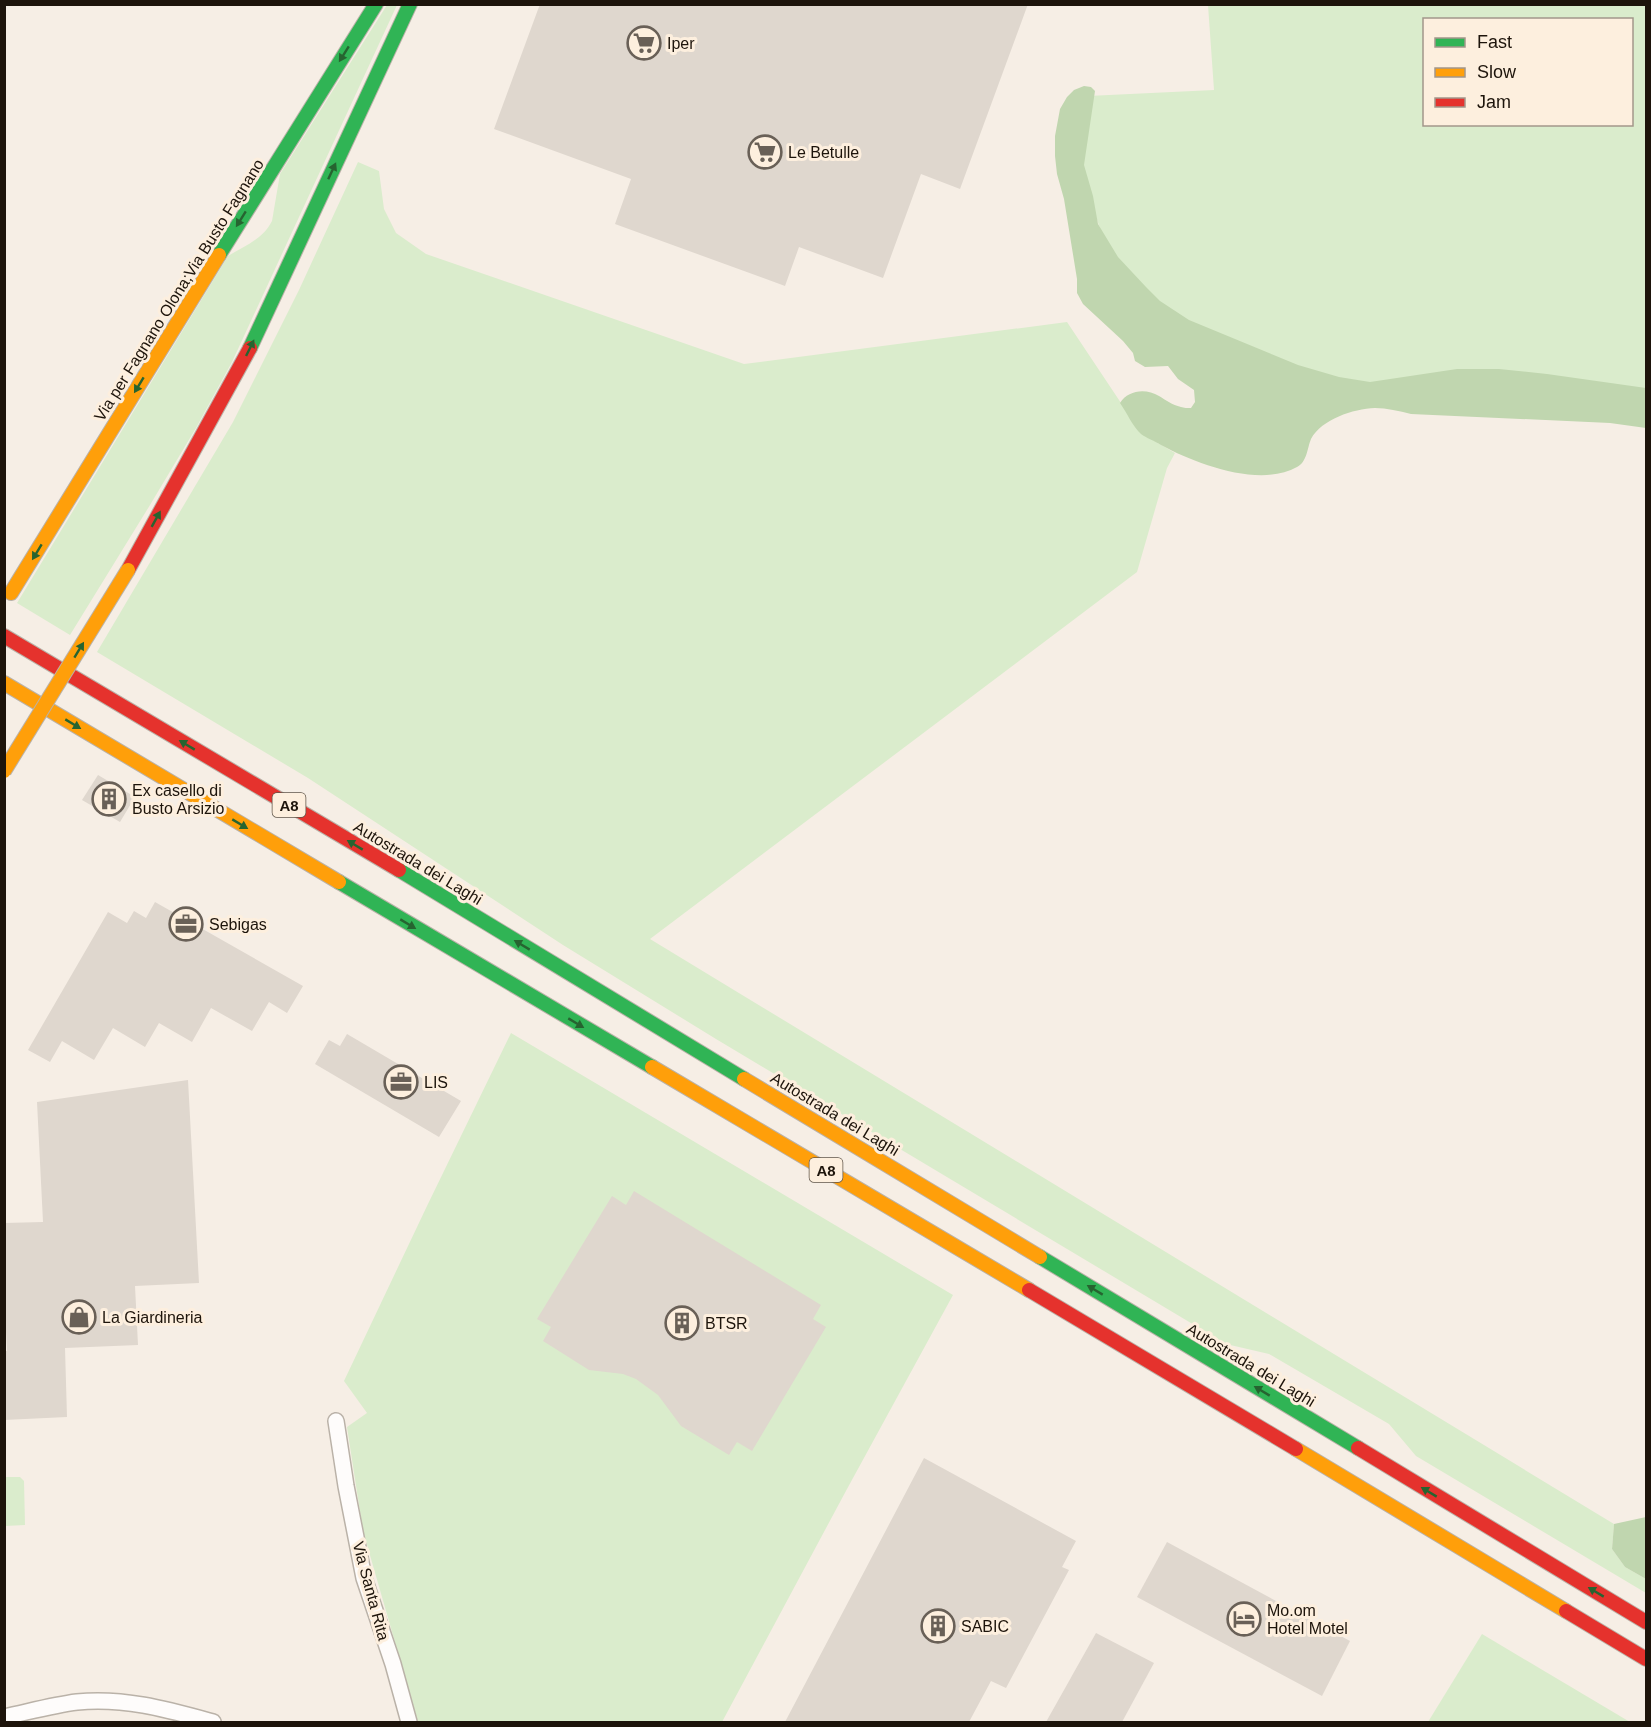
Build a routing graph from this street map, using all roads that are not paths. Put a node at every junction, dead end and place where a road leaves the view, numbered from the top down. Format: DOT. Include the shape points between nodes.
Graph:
graph roads {
  1 [pos="376,4"];
  2 [pos="410,4"];
  3 [pos="11,593"];
  4 [pos="4,636"];
  5 [pos="4,683"];
  6 [pos="4,771"];
  7 [pos="336,1421"];
  8 [pos="1647,1622"];
  9 [pos="1647,1659"];
  10 [pos="4,1717"];
  11 [pos="213,1722"];
  12 [pos="409,1722"];
  1 -- 3 [label="main road, Via per Fagnano Olona;Via Busto Fagnano, one-way"];
  6 -- 2 [label="main road, one-way, bridge" via="128,570 248,352"];
  8 -- 4 [label="main road, Autostrada dei Laghi / A8, one-way"];
  5 -- 9 [label="main road, A8, one-way"];
  7 -- 12 [label="street, Via Santa Rita" via="364,1578"];
  10 -- 11 [label="street" via="96,1701 155,1707"];
}
